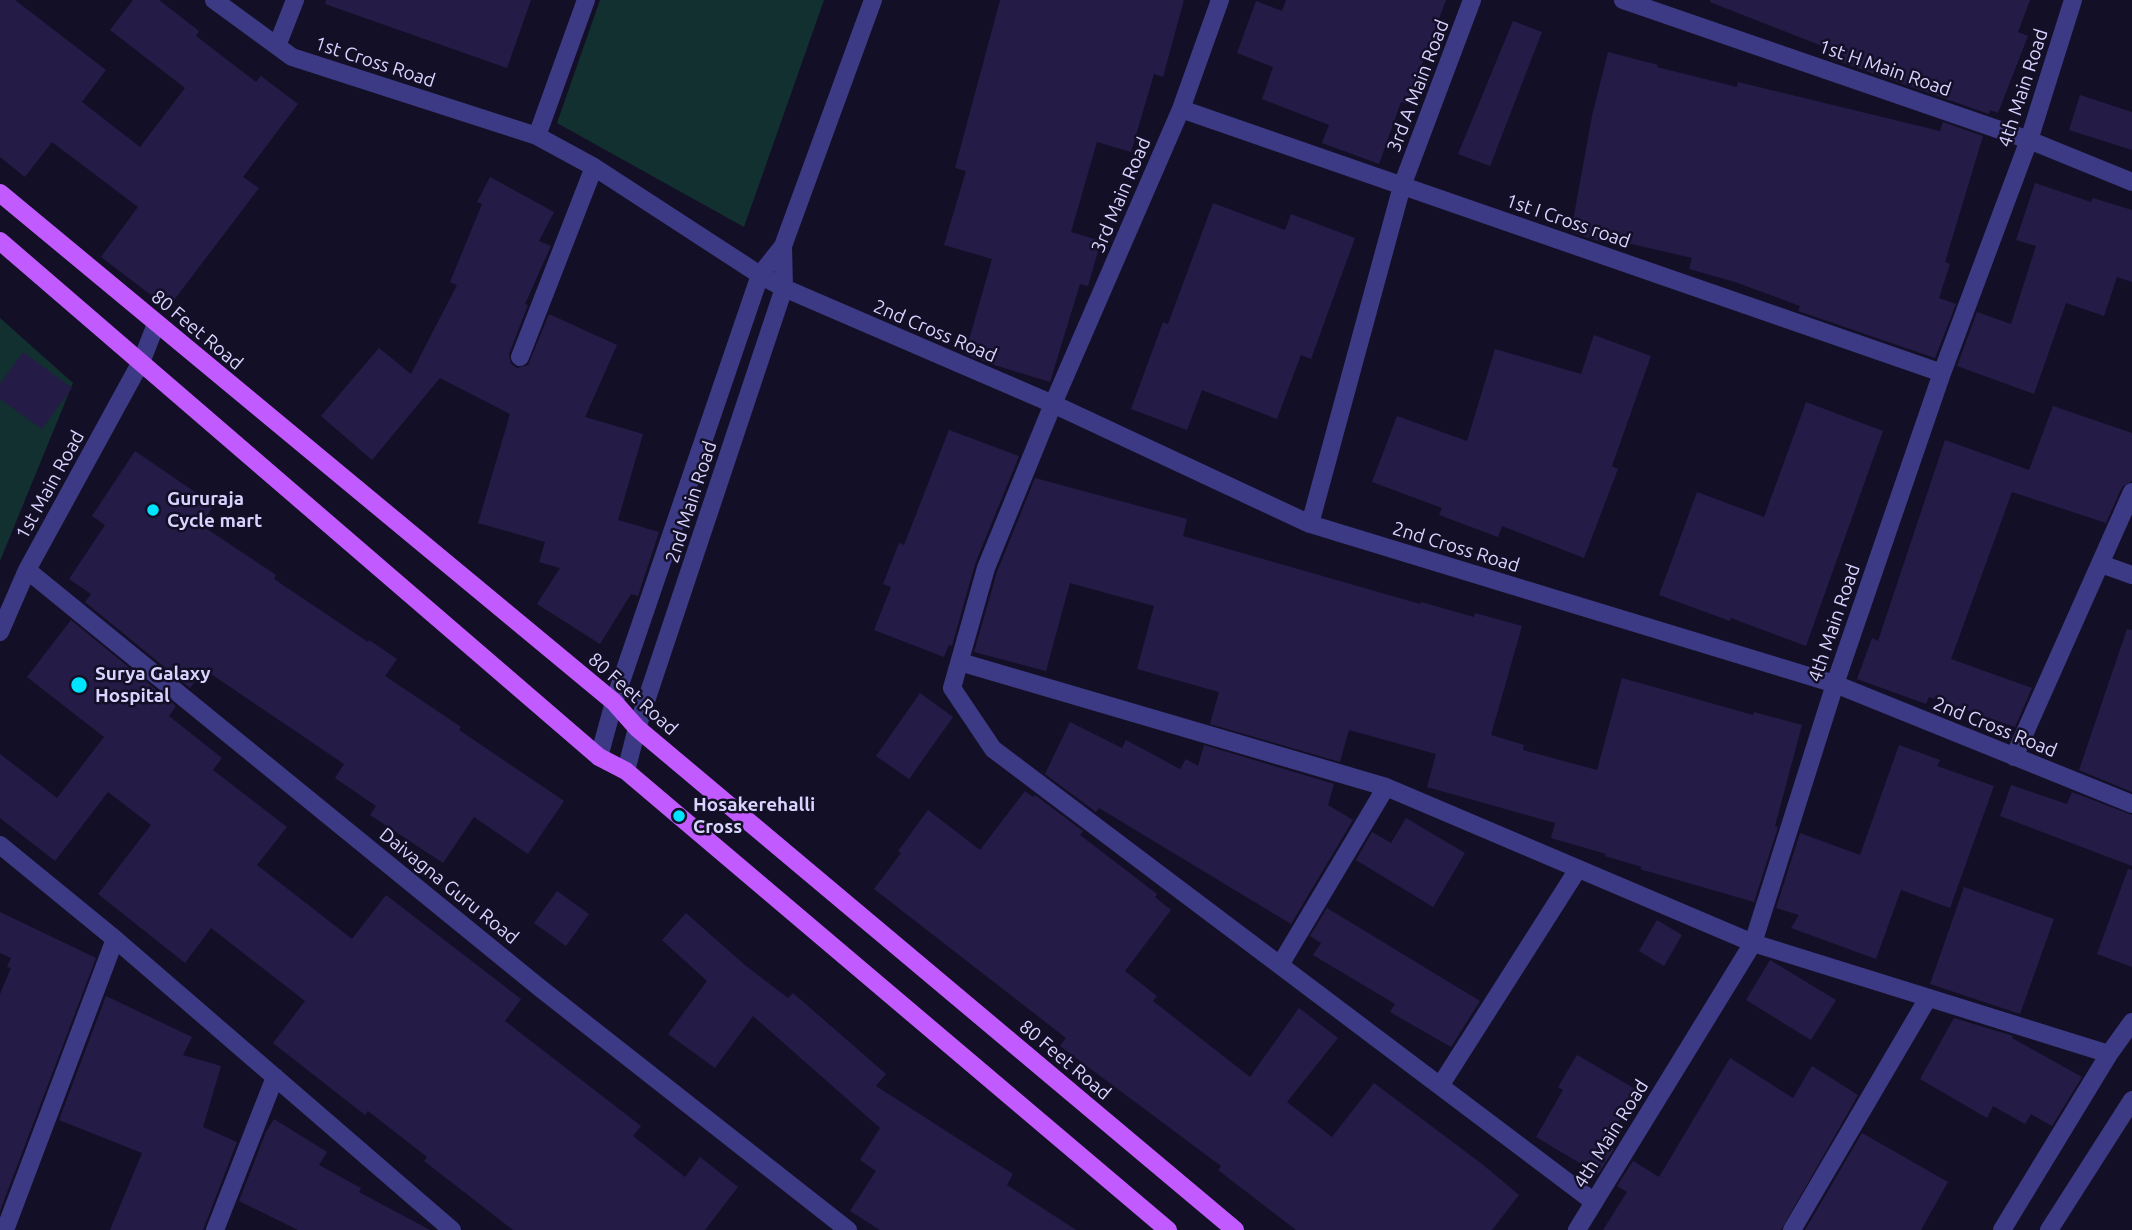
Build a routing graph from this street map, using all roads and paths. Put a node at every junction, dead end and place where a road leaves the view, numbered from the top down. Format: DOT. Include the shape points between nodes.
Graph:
graph roads {
  1 [pos="214,0"];
  2 [pos="295,0"];
  3 [pos="586,0"];
  4 [pos="873,0"];
  5 [pos="1220,0"];
  6 [pos="1472,0"];
  7 [pos="1623,0"];
  8 [pos="2073,0"];
  9 [pos="277,46"];
  10 [pos="1181,109"];
  11 [pos="537,136"];
  12 [pos="2029,140"];
  13 [pos="594,167"];
  14 [pos="2132,182"];
  15 [pos="1402,186"];
  16 [pos="0,193"];
  17 [pos="0,240"];
  18 [pos="783,246"];
  19 [pos="761,275"];
  20 [pos="784,288"];
  21 [pos="156,324"];
  22 [pos="520,357"];
  23 [pos="142,360"];
  24 [pos="1942,373"];
  25 [pos="1053,404"];
  26 [pos="2132,492"];
  27 [pos="1310,524"];
  28 [pos="2101,564"];
  29 [pos="27,570"];
  30 [pos="2132,575"];
  31 [pos="0,632"];
  32 [pos="960,662"];
  33 [pos="1835,684"];
  34 [pos="614,702"];
  35 [pos="637,728"];
  36 [pos="599,757"];
  37 [pos="2014,757"];
  38 [pos="626,771"];
  39 [pos="1386,787"];
  40 [pos="2132,804"];
  41 [pos="0,845"];
  42 [pos="1578,869"];
  43 [pos="115,939"];
  44 [pos="1753,943"];
  45 [pos="1280,965"];
  46 [pos="1928,998"];
  47 [pos="2132,1022"];
  48 [pos="2109,1054"];
  49 [pos="275,1077"];
  50 [pos="1440,1086"];
  51 [pos="2132,1100"];
  52 [pos="1594,1202"];
  53 [pos="5,1230"];
  54 [pos="215,1230"];
  55 [pos="452,1230"];
  56 [pos="848,1230"];
  57 [pos="1168,1230"];
  58 [pos="1235,1230"];
  59 [pos="1577,1230"];
  60 [pos="1791,1230"];
  61 [pos="2002,1230"];
  62 [pos="2049,1230"];
  1 -- 9 [label="street, 1st Cross Road"];
  2 -- 9 [label="street"];
  3 -- 11 [label="street"];
  4 -- 18 [label="street, 2nd Main Road"];
  5 -- 10 [label="street, 3rd Main Road"];
  6 -- 15 [label="street, 3rd A Main Road"];
  7 -- 12 [label="street, 1st H Main Road"];
  8 -- 12 [label="street, 4th Main Road"];
  9 -- 11 [label="street, 1st Cross Road" via="292,57"];
  10 -- 15 [label="street, 1st I Cross road"];
  10 -- 25 [label="street, 3rd Main Road"];
  11 -- 13 [label="street, 1st Cross Road"];
  12 -- 14 [label="street, 1st H Main Road"];
  12 -- 24 [label="street, 4th Main Road"];
  13 -- 19 [label="street, 2nd Cross Road"];
  13 -- 22 [label="street"];
  15 -- 24 [label="street, 1st I Cross road"];
  15 -- 27 [label="street, 3rd A Main Road"];
  16 -- 21 [label="main road, 80 Feet Road"];
  17 -- 23 [label="main road"];
  18 -- 19 [label="street, 2nd Main Road"];
  18 -- 20 [label="street, 2nd Main Road"];
  19 -- 20 [label="street, 2nd Cross Road"];
  19 -- 34 [label="street, 2nd Main Road"];
  20 -- 25 [label="street, 2nd Cross Road"];
  20 -- 35 [label="street, 2nd Main Road"];
  21 -- 23 [label="street, 1st Main Road"];
  21 -- 34 [label="main road, 80 Feet Road"];
  23 -- 29 [label="street, 1st Main Road"];
  23 -- 36 [label="main road"];
  24 -- 33 [label="street, 4th Main Road"];
  25 -- 27 [label="street, 2nd Cross Road"];
  25 -- 32 [label="street, 3rd Main Road" via="986,568"];
  26 -- 28 [label="street"];
  27 -- 33 [label="street, 2nd Cross Road"];
  28 -- 30 [label="street"];
  28 -- 37 [label="street"];
  29 -- 31 [label="street, 1st Main Road"];
  29 -- 56 [label="street, Daivagna Guru Road" via="530,979"];
  32 -- 39 [label="street"];
  32 -- 45 [label="street, 3rd Main Road" via="952,688 993,750"];
  33 -- 37 [label="street, 2nd Cross Road"];
  33 -- 44 [label="street, 4th Main Road"];
  34 -- 35 [label="main road, 80 Feet Road"];
  34 -- 36 [label="street, 2nd Main Road"];
  35 -- 38 [label="street, 2nd Main Road"];
  35 -- 58 [label="main road, 80 Feet Road"];
  36 -- 38 [label="main road"];
  37 -- 40 [label="street, 2nd Cross Road"];
  38 -- 57 [label="main road"];
  39 -- 42 [label="street"];
  39 -- 45 [label="street"];
  41 -- 43 [label="street"];
  42 -- 44 [label="street"];
  42 -- 50 [label="street"];
  43 -- 49 [label="street"];
  43 -- 53 [label="street"];
  44 -- 46 [label="street"];
  44 -- 52 [label="street, 4th Main Road"];
  45 -- 50 [label="street"];
  46 -- 48 [label="street"];
  46 -- 60 [label="street"];
  47 -- 48 [label="street"];
  48 -- 61 [label="street"];
  49 -- 54 [label="street"];
  49 -- 55 [label="street"];
  50 -- 52 [label="street"];
  51 -- 62 [label="street"];
  52 -- 59 [label="street, 4th Main Road"];
}
